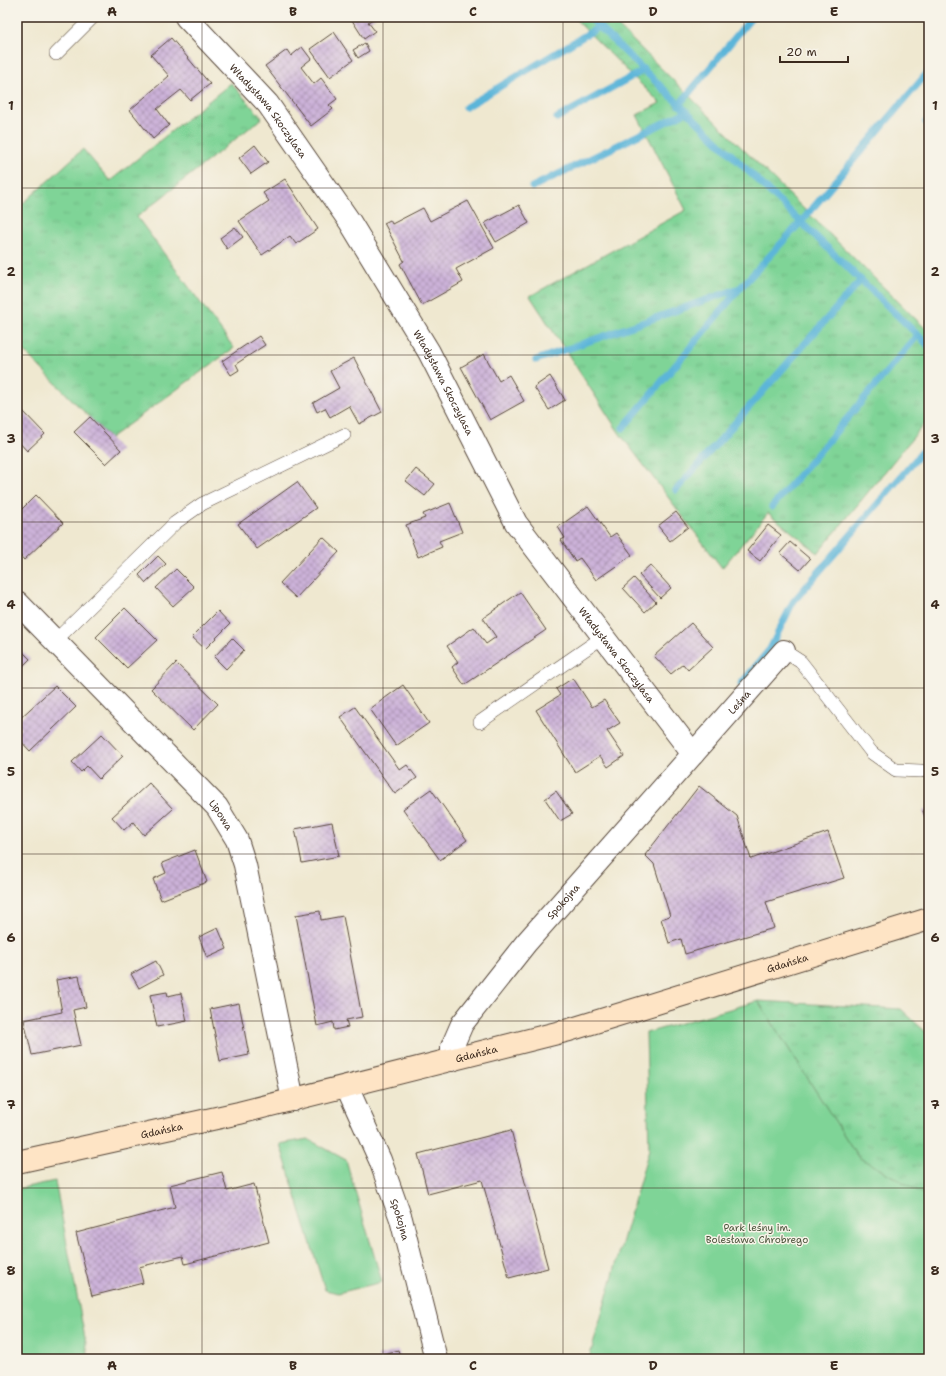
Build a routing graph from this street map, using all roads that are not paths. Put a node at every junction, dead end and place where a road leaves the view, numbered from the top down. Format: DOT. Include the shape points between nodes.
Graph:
graph roads {
  1 [pos="93,17"];
  2 [pos="186,17"];
  3 [pos="56,54"];
  4 [pos="344,434"];
  5 [pos="17,602"];
  6 [pos="603,637"];
  7 [pos="55,641"];
  8 [pos="784,651"];
  9 [pos="480,722"];
  10 [pos="693,754"];
  11 [pos="921,771"];
  12 [pos="929,919"];
  13 [pos="452,1060"];
  14 [pos="347,1087"];
  15 [pos="293,1100"];
  16 [pos="17,1162"];
  17 [pos="436,1359"];
  1 -- 3 [label="lane"];
  2 -- 6 [label="street, Władysława Skoczylasa" via="268,104 350,222 429,352 516,523"];
  4 -- 7 [label="lane" via="202,504 175,523"];
  5 -- 7 [label="street, Lipowa"];
  6 -- 9 [label="lane"];
  6 -- 10 [label="street, Władysława Skoczylasa"];
  7 -- 15 [label="street, Lipowa" via="217,807 237,840"];
  8 -- 10 [label="street, Leśna"];
  8 -- 11 [label="lane" via="801,662 872,753 896,770"];
  10 -- 13 [label="street, Spokojna" via="526,943 462,1024 452,1047"];
  12 -- 13 [label="main road, Gdańska" via="569,1030"];
  13 -- 14 [label="main road, Gdańska"];
  14 -- 15 [label="main road, Gdańska"];
  14 -- 17 [label="street, Spokojna" via="380,1160 401,1218"];
  15 -- 16 [label="main road, Gdańska"];
}
